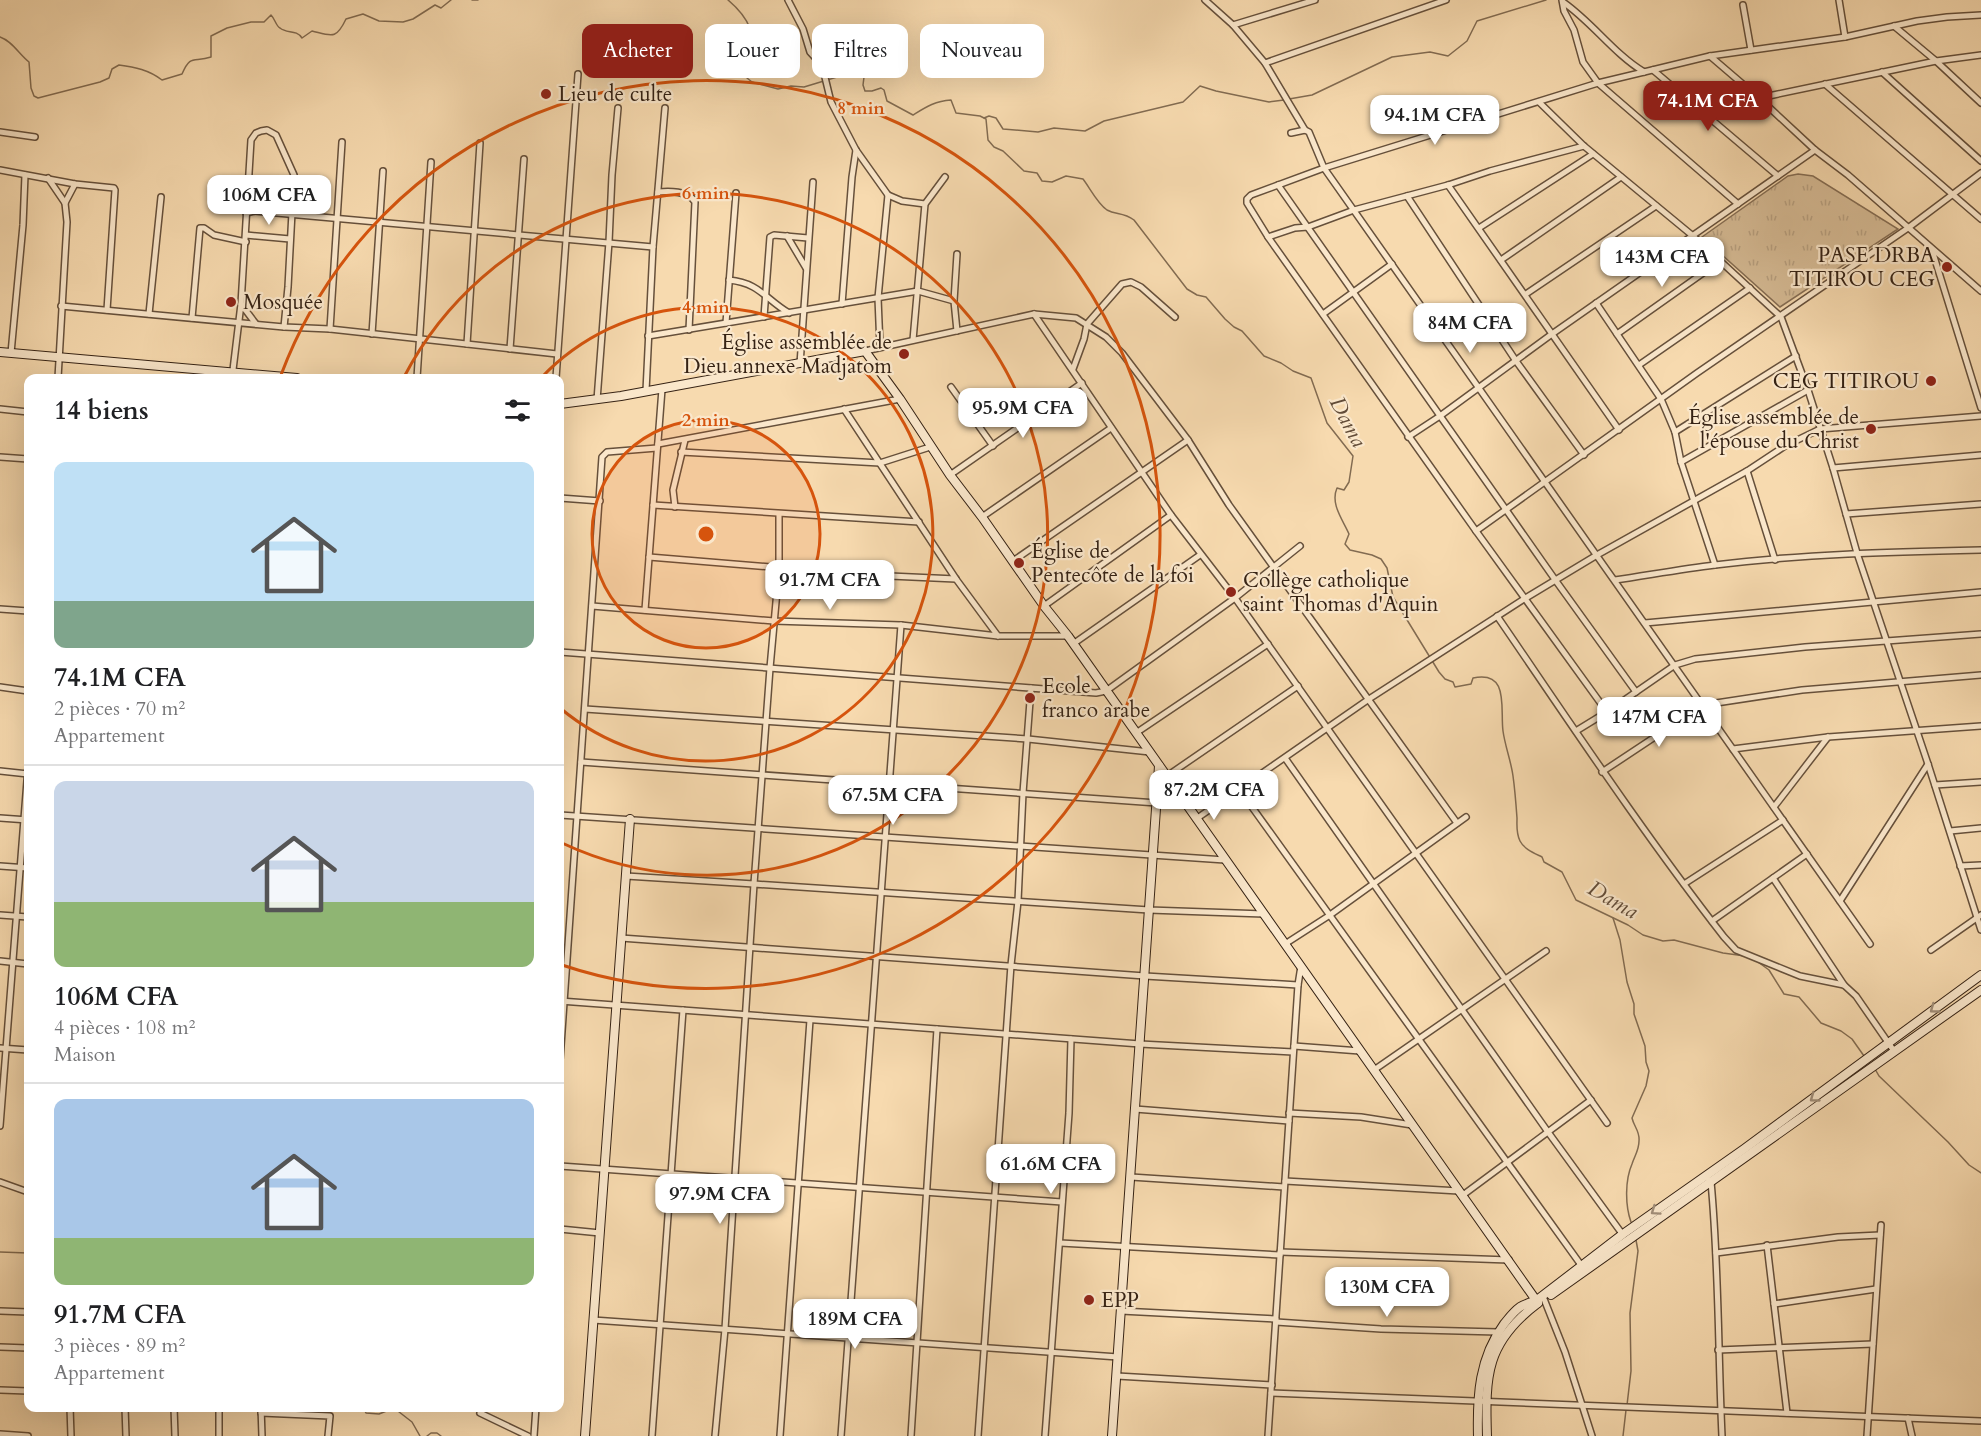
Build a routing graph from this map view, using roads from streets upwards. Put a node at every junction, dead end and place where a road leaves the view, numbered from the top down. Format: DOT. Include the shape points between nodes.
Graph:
graph roads {
  1 [pos="788,0"];
  2 [pos="1205,0"];
  3 [pos="1315,0"];
  4 [pos="1446,0"];
  5 [pos="1839,0"];
  6 [pos="1562,1"];
  7 [pos="1743,5"];
  8 [pos="1981,15"];
  9 [pos="1233,26"];
  10 [pos="1894,26"];
  11 [pos="1845,37"];
  12 [pos="1751,50"];
  13 [pos="1710,56"];
  14 [pos="1981,56"];
  15 [pos="1936,61"];
  16 [pos="1265,63"];
  17 [pos="1653,70"];
  18 [pos="1644,72"];
  19 [pos="1882,72"];
  20 [pos="578,74"];
  21 [pos="1598,83"];
  22 [pos="1825,84"];
  23 [pos="1759,98"];
  24 [pos="1539,102"];
  25 [pos="1981,103"];
  26 [pos="618,108"];
  27 [pos="665,108"];
  28 [pos="1305,130"];
  29 [pos="0,132"];
  30 [pos="1291,133"];
  31 [pos="35,137"];
  32 [pos="342,142"];
  33 [pos="480,143"];
  34 [pos="1584,146"];
  35 [pos="856,150"];
  36 [pos="1815,150"];
  37 [pos="1593,153"];
  38 [pos="524,159"];
  39 [pos="1981,161"];
  40 [pos="431,162"];
  41 [pos="1324,168"];
  42 [pos="0,170"];
  43 [pos="383,171"];
  44 [pos="1981,173"];
  45 [pos="25,175"];
  46 [pos="1778,176"];
  47 [pos="945,177"];
  48 [pos="1621,177"];
  49 [pos="48,178"];
  50 [pos="813,182"];
  51 [pos="75,184"];
  52 [pos="1448,184"];
  53 [pos="1278,185"];
  54 [pos="658,192"];
  55 [pos="736,193"];
  56 [pos="888,195"];
  57 [pos="1953,195"];
  58 [pos="1407,196"];
  59 [pos="161,197"];
  60 [pos="65,203"];
  61 [pos="925,204"];
  62 [pos="1738,204"];
  63 [pos="1656,206"];
  64 [pos="1354,210"];
  65 [pos="246,213"];
  66 [pos="292,215"];
  67 [pos="336,218"];
  68 [pos="1981,219"];
  69 [pos="380,223"];
  70 [pos="427,226"];
  71 [pos="1308,227"];
  72 [pos="1479,228"];
  73 [pos="1908,228"];
  74 [pos="474,231"];
  75 [pos="519,234"];
  76 [pos="246,235"];
  77 [pos="788,236"];
  78 [pos="1693,236"];
  79 [pos="1268,237"];
  80 [pos="808,238"];
  81 [pos="290,239"];
  82 [pos="566,239"];
  83 [pos="609,242"];
  84 [pos="246,243"];
  85 [pos="653,247"];
  86 [pos="1932,249"];
  87 [pos="957,254"];
  88 [pos="1502,260"];
  89 [pos="1720,261"];
  90 [pos="1392,264"];
  91 [pos="806,268"];
  92 [pos="729,279"];
  93 [pos="1750,288"];
  94 [pos="918,291"];
  95 [pos="1353,291"];
  96 [pos="1981,291"];
  97 [pos="1526,294"];
  98 [pos="766,295"];
  99 [pos="878,298"];
  100 [pos="954,301"];
  101 [pos="1596,303"];
  102 [pos="241,304"];
  103 [pos="842,304"];
  104 [pos="61,306"];
  105 [pos="107,310"];
  106 [pos="803,311"];
  107 [pos="789,313"];
  108 [pos="149,314"];
  109 [pos="1034,314"];
  110 [pos="1323,314"];
  111 [pos="764,317"];
  112 [pos="1175,317"];
  113 [pos="1781,317"];
  114 [pos="192,318"];
  115 [pos="240,323"];
  116 [pos="256,324"];
  117 [pos="726,324"];
  118 [pos="1087,324"];
  119 [pos="284,327"];
  120 [pos="330,329"];
  121 [pos="689,330"];
  122 [pos="957,331"];
  123 [pos="372,334"];
  124 [pos="1552,334"];
  125 [pos="1617,334"];
  126 [pos="648,336"];
  127 [pos="419,339"];
  128 [pos="913,340"];
  129 [pos="467,344"];
  130 [pos="880,347"];
  131 [pos="510,349"];
  132 [pos="865,351"];
  133 [pos="0,352"];
  134 [pos="11,353"];
  135 [pos="557,354"];
  136 [pos="60,356"];
  137 [pos="1796,356"];
  138 [pos="1516,361"];
  139 [pos="800,364"];
  140 [pos="1639,365"];
  141 [pos="1073,369"];
  142 [pos="58,374"];
  143 [pos="223,374"];
  144 [pos="232,374"];
  145 [pos="417,374"];
  146 [pos="556,374"];
  147 [pos="1082,382"];
  148 [pos="951,387"];
  149 [pos="1479,387"];
  150 [pos="662,389"];
  151 [pos="1808,390"];
  152 [pos="646,391"];
  153 [pos="900,399"];
  154 [pos="1661,399"];
  155 [pos="597,400"];
  156 [pos="564,404"];
  157 [pos="1981,408"];
  158 [pos="844,409"];
  159 [pos="0,410"];
  160 [pos="24,412"];
  161 [pos="1440,416"];
  162 [pos="1981,416"];
  163 [pos="1111,428"];
  164 [pos="1820,429"];
  165 [pos="1619,430"];
  166 [pos="1675,432"];
  167 [pos="1408,436"];
  168 [pos="685,440"];
  169 [pos="1188,440"];
  170 [pos="657,446"];
  171 [pos="993,446"];
  172 [pos="930,447"];
  173 [pos="681,452"];
  174 [pos="1584,454"];
  175 [pos="1981,455"];
  176 [pos="0,457"];
  177 [pos="24,459"];
  178 [pos="1682,462"];
  179 [pos="880,463"];
  180 [pos="1833,468"];
  181 [pos="1142,471"];
  182 [pos="1747,471"];
  183 [pos="950,475"];
  184 [pos="1546,482"];
  185 [pos="564,498"];
  186 [pos="600,501"];
  187 [pos="1695,501"];
  188 [pos="1981,504"];
  189 [pos="653,506"];
  190 [pos="675,507"];
  191 [pos="1505,510"];
  192 [pos="779,514"];
  193 [pos="1846,514"];
  194 [pos="1171,515"];
  195 [pos="982,517"];
  196 [pos="919,522"];
  197 [pos="1476,531"];
  198 [pos="1300,546"];
  199 [pos="1981,550"];
  200 [pos="1857,553"];
  201 [pos="1200,555"];
  202 [pos="1597,555"];
  203 [pos="649,557"];
  204 [pos="1775,560"];
  205 [pos="1013,561"];
  206 [pos="1716,565"];
  207 [pos="1275,567"];
  208 [pos="779,568"];
  209 [pos="956,579"];
  210 [pos="1615,580"];
  211 [pos="1556,581"];
  212 [pos="1981,592"];
  213 [pos="1235,598"];
  214 [pos="1524,599"];
  215 [pos="1873,601"];
  216 [pos="592,606"];
  217 [pos="1044,606"];
  218 [pos="0,609"];
  219 [pos="645,610"];
  220 [pos="24,611"];
  221 [pos="1497,616"];
  222 [pos="774,621"];
  223 [pos="1645,623"];
  224 [pos="901,625"];
  225 [pos="1981,634"];
  226 [pos="998,636"];
  227 [pos="1070,640"];
  228 [pos="1887,640"];
  229 [pos="1268,644"];
  230 [pos="564,652"];
  231 [pos="589,654"];
  232 [pos="1675,665"];
  233 [pos="770,668"];
  234 [pos="1981,675"];
  235 [pos="897,678"];
  236 [pos="1900,683"];
  237 [pos="1298,686"];
  238 [pos="0,687"];
  239 [pos="1031,688"];
  240 [pos="24,690"];
  241 [pos="1106,691"];
  242 [pos="1636,692"];
  243 [pos="1369,699"];
  244 [pos="1703,705"];
  245 [pos="585,709"];
  246 [pos="1607,712"];
  247 [pos="766,721"];
  248 [pos="1981,726"];
  249 [pos="1328,729"];
  250 [pos="894,730"];
  251 [pos="1576,731"];
  252 [pos="1917,731"];
  253 [pos="1136,733"];
  254 [pos="1828,737"];
  255 [pos="1028,740"];
  256 [pos="1733,749"];
  257 [pos="1150,752"];
  258 [pos="1285,758"];
  259 [pos="581,762"];
  260 [pos="1928,764"];
  261 [pos="1159,766"];
  262 [pos="0,771"];
  263 [pos="1602,772"];
  264 [pos="24,774"];
  265 [pos="762,775"];
  266 [pos="1167,776"];
  267 [pos="1981,782"];
  268 [pos="890,784"];
  269 [pos="1935,785"];
  270 [pos="1239,789"];
  271 [pos="1023,793"];
  272 [pos="1157,803"];
  273 [pos="1774,807"];
  274 [pos="564,814"];
  275 [pos="577,816"];
  276 [pos="1466,817"];
  277 [pos="0,818"];
  278 [pos="24,819"];
  279 [pos="630,819"];
  280 [pos="1196,819"];
  281 [pos="1783,820"];
  282 [pos="1458,823"];
  283 [pos="758,828"];
  284 [pos="1981,828"];
  285 [pos="1950,831"];
  286 [pos="886,837"];
  287 [pos="24,838"];
  288 [pos="1021,846"];
  289 [pos="1416,853"];
  290 [pos="1807,854"];
  291 [pos="1153,855"];
  292 [pos="1225,860"];
  293 [pos="1981,865"];
  294 [pos="0,866"];
  295 [pos="1960,866"];
  296 [pos="21,867"];
  297 [pos="24,867"];
  298 [pos="626,876"];
  299 [pos="1773,878"];
  300 [pos="1373,883"];
  301 [pos="754,884"];
  302 [pos="1683,884"];
  303 [pos="882,892"];
  304 [pos="1018,901"];
  305 [pos="1840,901"];
  306 [pos="1149,910"];
  307 [pos="1264,914"];
  308 [pos="0,915"];
  309 [pos="1330,915"];
  310 [pos="16,916"];
  311 [pos="1979,916"];
  312 [pos="24,917"];
  313 [pos="1712,921"];
  314 [pos="1981,930"];
  315 [pos="621,938"];
  316 [pos="1285,944"];
  317 [pos="1870,944"];
  318 [pos="750,947"];
  319 [pos="1931,950"];
  320 [pos="1546,951"];
  321 [pos="877,956"];
  322 [pos="0,961"];
  323 [pos="12,963"];
  324 [pos="24,964"];
  325 [pos="1011,965"];
  326 [pos="1301,966"];
  327 [pos="1981,975"];
  328 [pos="564,976"];
  329 [pos="1145,976"];
  330 [pos="1506,980"];
  331 [pos="1298,985"];
  332 [pos="1844,985"];
  333 [pos="1981,990"];
  334 [pos="564,1001"];
  335 [pos="616,1005"];
  336 [pos="0,1008"];
  337 [pos="9,1009"];
  338 [pos="683,1010"];
  339 [pos="1462,1010"];
  340 [pos="746,1015"];
  341 [pos="810,1020"];
  342 [pos="872,1024"];
  343 [pos="938,1029"];
  344 [pos="1006,1034"];
  345 [pos="1071,1039"];
  346 [pos="1419,1040"];
  347 [pos="1888,1043"];
  348 [pos="1140,1044"];
  349 [pos="3,1048"];
  350 [pos="1293,1049"];
  351 [pos="24,1050"];
  352 [pos="1360,1051"];
  353 [pos="1894,1051"];
  354 [pos="1374,1070"];
  355 [pos="1591,1100"];
  356 [pos="1135,1109"];
  357 [pos="1289,1113"];
  358 [pos="1289,1121"];
  359 [pos="1608,1123"];
  360 [pos="1414,1125"];
  361 [pos="0,1126"];
  362 [pos="1548,1132"];
  363 [pos="1506,1162"];
  364 [pos="564,1166"];
  365 [pos="604,1169"];
  366 [pos="671,1174"];
  367 [pos="1131,1177"];
  368 [pos="734,1179"];
  369 [pos="1709,1179"];
  370 [pos="0,1182"];
  371 [pos="798,1183"];
  372 [pos="1285,1184"];
  373 [pos="860,1188"];
  374 [pos="24,1191"];
  375 [pos="928,1193"];
  376 [pos="1461,1193"];
  377 [pos="993,1197"];
  378 [pos="1062,1202"];
  379 [pos="1881,1225"];
  380 [pos="564,1229"];
  381 [pos="600,1233"];
  382 [pos="1623,1234"];
  383 [pos="1880,1234"];
  384 [pos="1628,1241"];
  385 [pos="1060,1243"];
  386 [pos="1767,1245"];
  387 [pos="1126,1246"];
  388 [pos="1716,1253"];
  389 [pos="1280,1254"];
  390 [pos="1509,1260"];
  391 [pos="1581,1265"];
  392 [pos="1876,1289"];
  393 [pos="1540,1301"];
  394 [pos="1774,1304"];
  395 [pos="0,1311"];
  396 [pos="1121,1311"];
  397 [pos="24,1312"];
  398 [pos="593,1320"];
  399 [pos="1276,1321"];
  400 [pos="660,1324"];
  401 [pos="725,1329"];
  402 [pos="1498,1332"];
  403 [pos="787,1333"];
  404 [pos="849,1338"];
  405 [pos="918,1342"];
  406 [pos="1873,1344"];
  407 [pos="0,1347"];
  408 [pos="984,1347"];
  409 [pos="24,1348"];
  410 [pos="1778,1348"];
  411 [pos="1718,1350"];
  412 [pos="1051,1352"];
  413 [pos="1118,1357"];
  414 [pos="1117,1376"];
  415 [pos="1272,1385"];
  416 [pos="0,1390"];
  417 [pos="24,1391"];
  418 [pos="1271,1393"];
  419 [pos="1482,1402"];
  420 [pos="1583,1406"];
  421 [pos="1721,1411"];
  422 [pos="70,1412"];
  423 [pos="125,1412"];
  424 [pos="174,1412"];
  425 [pos="219,1412"];
  426 [pos="261,1412"];
  427 [pos="284,1412"];
  428 [pos="480,1412"];
  429 [pos="536,1412"];
  430 [pos="1787,1413"];
  431 [pos="1868,1416"];
  432 [pos="1908,1418"];
  433 [pos="1981,1421"];
  434 [pos="0,1434"];
  435 [pos="28,1436"];
  436 [pos="71,1436"];
  437 [pos="126,1436"];
  438 [pos="175,1436"];
  439 [pos="219,1436"];
  440 [pos="262,1436"];
  441 [pos="328,1436"];
  442 [pos="528,1436"];
  443 [pos="534,1436"];
  444 [pos="585,1436"];
  445 [pos="652,1436"];
  446 [pos="715,1436"];
  447 [pos="780,1436"];
  448 [pos="842,1436"];
  449 [pos="911,1436"];
  450 [pos="978,1436"];
  451 [pos="1045,1436"];
  452 [pos="1112,1436"];
  453 [pos="1268,1436"];
  454 [pos="1478,1436"];
  455 [pos="1487,1436"];
  456 [pos="1592,1436"];
  457 [pos="1722,1436"];
  458 [pos="1867,1436"];
  459 [pos="1912,1436"];
  1 -- 35 [label="street" via="810,52 822,65 831,102"];
  2 -- 9 [label="street"];
  3 -- 9 [label="street"];
  4 -- 16 [label="street"];
  5 -- 11 [label="street"];
  6 -- 18 [label="street"];
  6 -- 21 [label="street" via="1583,62"];
  7 -- 12 [label="street"];
  8 -- 10 [label="street"];
  9 -- 16 [label="street"];
  10 -- 11 [label="street"];
  10 -- 15 [label="street"];
  11 -- 12 [label="street"];
  12 -- 13 [label="street"];
  13 -- 17 [label="street"];
  13 -- 23 [label="street"];
  14 -- 15 [label="street"];
  15 -- 19 [label="street"];
  15 -- 25 [label="street"];
  16 -- 28 [label="street"];
  17 -- 18 [label="street"];
  17 -- 46 [label="street"];
  18 -- 21 [label="street"];
  19 -- 22 [label="street"];
  19 -- 39 [label="street"];
  20 -- 82 [label="street"];
  21 -- 24 [label="street"];
  21 -- 62 [label="street"];
  22 -- 23 [label="street"];
  22 -- 57 [label="street"];
  23 -- 36 [label="street"];
  24 -- 34 [label="street"];
  24 -- 41 [label="street"];
  26 -- 83 [label="street"];
  27 -- 54 [label="street"];
  28 -- 30 [label="street"];
  28 -- 41 [label="street" via="1312,137"];
  29 -- 31 [label="street"];
  32 -- 67 [label="street"];
  33 -- 74 [label="street"];
  34 -- 37 [label="street"];
  34 -- 52 [label="street"];
  35 -- 56 [label="street"];
  35 -- 103 [label="street"];
  36 -- 46 [label="street"];
  36 -- 73 [label="street"];
  37 -- 48 [label="street"];
  37 -- 72 [label="street"];
  38 -- 75 [label="street"];
  40 -- 70 [label="street"];
  41 -- 53 [label="street"];
  41 -- 64 [label="street"];
  42 -- 45 [label="street"];
  43 -- 69 [label="street"];
  44 -- 57 [label="street"];
  45 -- 49 [label="street"];
  45 -- 134 [label="street"];
  46 -- 62 [label="street"];
  47 -- 61 [label="street"];
  48 -- 63 [label="street"];
  48 -- 88 [label="street"];
  49 -- 51 [label="street"];
  49 -- 60 [label="street"];
  50 -- 80 [label="street"];
  51 -- 60 [label="street"];
  51 -- 105 [label="street" via="115,190"];
  52 -- 58 [label="street"];
  52 -- 72 [label="street"];
  53 -- 71 [label="street"];
  53 -- 79 [label="street" via="1247,199"];
  54 -- 85 [label="street"];
  54 -- 121 [label="street" via="682,193 695,202"];
  55 -- 92 [label="street"];
  56 -- 61 [label="street"];
  56 -- 99 [label="street"];
  57 -- 68 [label="street"];
  57 -- 73 [label="street"];
  58 -- 64 [label="street"];
  58 -- 138 [label="street"];
  59 -- 108 [label="street"];
  60 -- 104 [label="street"];
  61 -- 94 [label="street"];
  62 -- 78 [label="street"];
  63 -- 78 [label="street"];
  63 -- 97 [label="street"];
  64 -- 71 [label="street"];
  64 -- 90 [label="street"];
  65 -- 66 [label="street"];
  65 -- 66 [label="street" via="251,140 256,133 267,130 276,135 293,170"];
  65 -- 76 [label="street"];
  66 -- 67 [label="street"];
  66 -- 81 [label="street"];
  67 -- 69 [label="street"];
  67 -- 120 [label="street"];
  69 -- 70 [label="street"];
  69 -- 123 [label="street"];
  70 -- 74 [label="street"];
  70 -- 127 [label="street"];
  71 -- 79 [label="street"];
  71 -- 95 [label="street"];
  72 -- 88 [label="street"];
  73 -- 86 [label="street"];
  73 -- 113 [label="street"];
  74 -- 75 [label="street"];
  74 -- 129 [label="street"];
  75 -- 82 [label="street"];
  75 -- 131 [label="street"];
  76 -- 81 [label="street"];
  76 -- 84 [label="street"];
  77 -- 80 [label="street"];
  77 -- 91 [label="street"];
  77 -- 98 [label="street" via="770,237"];
  78 -- 89 [label="street"];
  78 -- 101 [label="street"];
  79 -- 110 [label="street"];
  80 -- 91 [label="street"];
  81 -- 119 [label="street"];
  82 -- 83 [label="street"];
  82 -- 135 [label="street"];
  83 -- 85 [label="street"];
  83 -- 155 [label="street"];
  84 -- 102 [label="street"];
  84 -- 114 [label="street" via="200,228"];
  85 -- 126 [label="street"];
  86 -- 96 [label="street"];
  86 -- 157 [label="street"];
  87 -- 100 [label="street"];
  88 -- 97 [label="street"];
  89 -- 93 [label="street"];
  89 -- 125 [label="street"];
  90 -- 95 [label="street"];
  90 -- 149 [label="street"];
  91 -- 106 [label="street"];
  92 -- 98 [label="street"];
  92 -- 117 [label="street"];
  93 -- 113 [label="street"];
  93 -- 140 [label="street"];
  94 -- 99 [label="street"];
  94 -- 100 [label="street"];
  94 -- 128 [label="street"];
  95 -- 110 [label="street"];
  95 -- 161 [label="street"];
  97 -- 124 [label="street"];
  98 -- 107 [label="street"];
  98 -- 111 [label="street"];
  99 -- 103 [label="street"];
  99 -- 130 [label="street"];
  100 -- 122 [label="street"];
  101 -- 124 [label="street"];
  101 -- 125 [label="street"];
  102 -- 115 [label="street"];
  102 -- 116 [label="street"];
  103 -- 106 [label="street"];
  104 -- 105 [label="street"];
  104 -- 136 [label="street"];
  105 -- 108 [label="street"];
  106 -- 107 [label="street"];
  106 -- 139 [label="street"];
  107 -- 111 [label="street"];
  108 -- 114 [label="street"];
  109 -- 118 [label="street" via="1076,318"];
  109 -- 122 [label="street"];
  109 -- 141 [label="street"];
  110 -- 167 [label="street"];
  111 -- 117 [label="street"];
  112 -- 118 [label="street" via="1141,287 1126,282"];
  113 -- 137 [label="street"];
  113 -- 154 [label="street"];
  114 -- 115 [label="street"];
  115 -- 116 [label="street"];
  115 -- 144 [label="street"];
  116 -- 119 [label="street"];
  117 -- 121 [label="street"];
  118 -- 141 [label="street"];
  118 -- 169 [label="street" via="1122,353"];
  119 -- 120 [label="street"];
  120 -- 123 [label="street"];
  121 -- 126 [label="street"];
  122 -- 128 [label="street"];
  123 -- 127 [label="street"];
  124 -- 138 [label="street"];
  124 -- 165 [label="street"];
  125 -- 140 [label="street"];
  126 -- 152 [label="street"];
  127 -- 129 [label="street"];
  127 -- 145 [label="street"];
  128 -- 130 [label="street"];
  129 -- 131 [label="street"];
  130 -- 132 [label="street"];
  131 -- 135 [label="street"];
  132 -- 139 [label="street"];
  132 -- 153 [label="street"];
  133 -- 134 [label="street"];
  134 -- 136 [label="street"];
  135 -- 146 [label="street"];
  136 -- 142 [label="street"];
  136 -- 143 [label="street"];
  137 -- 151 [label="street"];
  137 -- 166 [label="street"];
  138 -- 149 [label="street"];
  138 -- 174 [label="street"];
  139 -- 150 [label="street"];
  140 -- 154 [label="street"];
  141 -- 147 [label="street"];
  147 -- 163 [label="street"];
  147 -- 171 [label="street"];
  148 -- 171 [label="street"];
  149 -- 161 [label="street"];
  149 -- 184 [label="street"];
  150 -- 152 [label="street"];
  150 -- 170 [label="street"];
  151 -- 164 [label="street"];
  151 -- 178 [label="street"];
  152 -- 155 [label="street"];
  153 -- 158 [label="street"];
  153 -- 172 [label="street"];
  154 -- 165 [label="street"];
  154 -- 166 [label="street"];
  155 -- 156 [label="street"];
  158 -- 168 [label="street"];
  158 -- 179 [label="street"];
  159 -- 160 [label="street"];
  161 -- 167 [label="street"];
  161 -- 191 [label="street"];
  162 -- 164 [label="street"];
  163 -- 181 [label="street"];
  163 -- 195 [label="street"];
  164 -- 180 [label="street"];
  164 -- 182 [label="street"];
  165 -- 174 [label="street"];
  166 -- 178 [label="street"];
  167 -- 197 [label="street"];
  168 -- 170 [label="street"];
  168 -- 173 [label="street"];
  169 -- 181 [label="street"];
  169 -- 207 [label="street"];
  170 -- 186 [label="street" via="604,454"];
  170 -- 189 [label="street"];
  171 -- 183 [label="street"];
  172 -- 179 [label="street"];
  172 -- 183 [label="street"];
  173 -- 179 [label="street"];
  173 -- 190 [label="street" via="673,490"];
  174 -- 184 [label="street"];
  175 -- 180 [label="street"];
  176 -- 177 [label="street"];
  178 -- 187 [label="street"];
  179 -- 196 [label="street"];
  180 -- 193 [label="street"];
  181 -- 194 [label="street"];
  181 -- 205 [label="street"];
  182 -- 187 [label="street"];
  182 -- 204 [label="street"];
  183 -- 195 [label="street"];
  184 -- 191 [label="street"];
  184 -- 202 [label="street"];
  185 -- 186 [label="street"];
  186 -- 216 [label="street"];
  187 -- 202 [label="street"];
  187 -- 206 [label="street"];
  188 -- 193 [label="street"];
  189 -- 190 [label="street"];
  189 -- 203 [label="street"];
  190 -- 192 [label="street"];
  191 -- 197 [label="street"];
  191 -- 211 [label="street"];
  192 -- 196 [label="street"];
  192 -- 208 [label="street"];
  193 -- 200 [label="street"];
  194 -- 201 [label="street"];
  194 -- 217 [label="street"];
  195 -- 205 [label="street"];
  196 -- 209 [label="street"];
  197 -- 214 [label="street"];
  198 -- 207 [label="street"];
  199 -- 200 [label="street"];
  200 -- 204 [label="street"];
  200 -- 215 [label="street"];
  201 -- 213 [label="street"];
  201 -- 227 [label="street"];
  202 -- 210 [label="street"];
  202 -- 211 [label="street"];
  203 -- 208 [label="street"];
  203 -- 219 [label="street"];
  204 -- 206 [label="street"];
  205 -- 217 [label="street"];
  206 -- 210 [label="street"];
  207 -- 213 [label="street"];
  207 -- 243 [label="street"];
  208 -- 209 [label="street"];
  208 -- 222 [label="street"];
  209 -- 226 [label="street"];
  210 -- 223 [label="street"];
  211 -- 214 [label="street"];
  211 -- 242 [label="street"];
  212 -- 215 [label="street"];
  213 -- 229 [label="street"];
  213 -- 241 [label="street"];
  214 -- 221 [label="street"];
  214 -- 246 [label="street"];
  215 -- 223 [label="street"];
  215 -- 228 [label="street"];
  216 -- 219 [label="street"];
  216 -- 231 [label="street"];
  217 -- 227 [label="street"];
  218 -- 220 [label="street"];
  219 -- 222 [label="street"];
  221 -- 243 [label="street"];
  221 -- 251 [label="street"];
  222 -- 224 [label="street"];
  222 -- 233 [label="street"];
  223 -- 232 [label="street"];
  224 -- 226 [label="street"];
  224 -- 235 [label="street"];
  225 -- 228 [label="street"];
  226 -- 227 [label="street"];
  227 -- 241 [label="street"];
  228 -- 232 [label="street" via="1805,646 1695,659"];
  228 -- 236 [label="street"];
  229 -- 237 [label="street"];
  229 -- 253 [label="street"];
  230 -- 231 [label="street"];
  231 -- 233 [label="street"];
  231 -- 245 [label="street"];
  232 -- 242 [label="street"];
  232 -- 244 [label="street"];
  233 -- 235 [label="street"];
  233 -- 247 [label="street"];
  234 -- 236 [label="street"];
  235 -- 239 [label="street"];
  235 -- 250 [label="street"];
  236 -- 244 [label="street" via="1802,690"];
  236 -- 252 [label="street"];
  237 -- 249 [label="street"];
  237 -- 266 [label="street"];
  238 -- 240 [label="street"];
  239 -- 241 [label="street"];
  239 -- 255 [label="street"];
  241 -- 253 [label="street"];
  242 -- 246 [label="street"];
  243 -- 249 [label="street"];
  243 -- 282 [label="street"];
  244 -- 256 [label="street"];
  244 -- 263 [label="street"];
  245 -- 247 [label="street"];
  245 -- 259 [label="street"];
  246 -- 251 [label="street"];
  247 -- 250 [label="street"];
  247 -- 265 [label="street"];
  248 -- 252 [label="street"];
  249 -- 258 [label="street"];
  249 -- 289 [label="street"];
  250 -- 255 [label="street"];
  250 -- 268 [label="street"];
  251 -- 263 [label="street"];
  252 -- 254 [label="street"];
  252 -- 260 [label="street"];
  253 -- 257 [label="street"];
  254 -- 256 [label="street"];
  254 -- 273 [label="street"];
  255 -- 257 [label="street"];
  255 -- 271 [label="street"];
  256 -- 273 [label="street"];
  257 -- 261 [label="street"];
  258 -- 270 [label="street"];
  258 -- 300 [label="street"];
  259 -- 265 [label="street"];
  259 -- 275 [label="street"];
  260 -- 269 [label="street"];
  260 -- 305 [label="street"];
  261 -- 266 [label="street"];
  261 -- 272 [label="street"];
  262 -- 264 [label="street"];
  263 -- 302 [label="street"];
  265 -- 268 [label="street"];
  265 -- 283 [label="street"];
  266 -- 280 [label="street"];
  267 -- 269 [label="street"];
  268 -- 271 [label="street"];
  268 -- 286 [label="street"];
  269 -- 285 [label="street"];
  270 -- 280 [label="street"];
  270 -- 309 [label="street"];
  271 -- 272 [label="street"];
  271 -- 288 [label="street"];
  272 -- 291 [label="street"];
  273 -- 281 [label="street"];
  274 -- 275 [label="street"];
  275 -- 279 [label="street"];
  275 -- 328 [label="street"];
  276 -- 282 [label="street"];
  277 -- 278 [label="street"];
  279 -- 283 [label="street"];
  279 -- 298 [label="street"];
  280 -- 292 [label="street"];
  281 -- 290 [label="street"];
  281 -- 302 [label="street"];
  282 -- 289 [label="street"];
  283 -- 286 [label="street"];
  283 -- 301 [label="street"];
  284 -- 285 [label="street"];
  285 -- 295 [label="street"];
  286 -- 288 [label="street"];
  286 -- 303 [label="street"];
  287 -- 296 [label="street"];
  288 -- 291 [label="street"];
  288 -- 304 [label="street"];
  289 -- 300 [label="street"];
  289 -- 330 [label="street"];
  290 -- 299 [label="street"];
  290 -- 305 [label="street"];
  291 -- 292 [label="street"];
  291 -- 306 [label="street"];
  292 -- 307 [label="street"];
  293 -- 295 [label="street"];
  294 -- 296 [label="street"];
  295 -- 311 [label="street"];
  296 -- 297 [label="street"];
  296 -- 310 [label="street"];
  298 -- 301 [label="street"];
  298 -- 315 [label="street"];
  299 -- 313 [label="street"];
  299 -- 332 [label="street"];
  300 -- 309 [label="street"];
  300 -- 339 [label="street"];
  301 -- 303 [label="street"];
  301 -- 318 [label="street"];
  302 -- 313 [label="street"];
  303 -- 304 [label="street"];
  303 -- 321 [label="street"];
  304 -- 306 [label="street"];
  304 -- 325 [label="street"];
  305 -- 317 [label="street"];
  306 -- 307 [label="street"];
  306 -- 329 [label="street"];
  307 -- 316 [label="street"];
  308 -- 310 [label="street"];
  309 -- 316 [label="street"];
  309 -- 346 [label="street"];
  310 -- 312 [label="street"];
  310 -- 323 [label="street"];
  311 -- 314 [label="street"];
  311 -- 319 [label="street"];
  313 -- 332 [label="street" via="1736,950 1800,976"];
  315 -- 318 [label="street"];
  315 -- 335 [label="street"];
  316 -- 326 [label="street"];
  318 -- 321 [label="street"];
  318 -- 340 [label="street"];
  320 -- 330 [label="street"];
  321 -- 325 [label="street"];
  321 -- 342 [label="street"];
  322 -- 323 [label="street"];
  323 -- 324 [label="street"];
  323 -- 337 [label="street"];
  325 -- 329 [label="street"];
  325 -- 344 [label="street"];
  326 -- 331 [label="street"];
  326 -- 352 [label="street"];
  327 -- 347 [label="street, one-way"];
  329 -- 331 [label="street"];
  329 -- 348 [label="street"];
  330 -- 339 [label="street"];
  330 -- 355 [label="street"];
  331 -- 350 [label="street"];
  332 -- 347 [label="street"];
  333 -- 353 [label="street"];
  334 -- 335 [label="street"];
  335 -- 338 [label="street"];
  335 -- 365 [label="street"];
  336 -- 337 [label="street"];
  337 -- 349 [label="street"];
  338 -- 340 [label="street"];
  338 -- 366 [label="street"];
  339 -- 346 [label="street"];
  339 -- 362 [label="street"];
  340 -- 341 [label="street"];
  340 -- 368 [label="street"];
  341 -- 342 [label="street"];
  341 -- 371 [label="street"];
  342 -- 343 [label="street"];
  342 -- 373 [label="street"];
  343 -- 344 [label="street"];
  343 -- 375 [label="street"];
  344 -- 345 [label="street"];
  344 -- 377 [label="street"];
  345 -- 348 [label="street"];
  345 -- 378 [label="street"];
  346 -- 354 [label="street"];
  346 -- 363 [label="street"];
  347 -- 353 [label="street"];
  347 -- 369 [label="street, one-way"];
  348 -- 350 [label="street"];
  348 -- 356 [label="street"];
  349 -- 351 [label="street"];
  349 -- 361 [label="street"];
  350 -- 352 [label="street"];
  350 -- 357 [label="street"];
  352 -- 354 [label="street"];
  353 -- 369 [label="street"];
  354 -- 360 [label="street"];
  355 -- 359 [label="street"];
  355 -- 362 [label="street"];
  356 -- 358 [label="street"];
  356 -- 367 [label="street"];
  357 -- 358 [label="street"];
  357 -- 360 [label="street"];
  358 -- 372 [label="street"];
  360 -- 376 [label="street"];
  362 -- 363 [label="street"];
  362 -- 382 [label="street"];
  363 -- 376 [label="street"];
  363 -- 391 [label="street"];
  364 -- 365 [label="street"];
  365 -- 366 [label="street"];
  365 -- 381 [label="street"];
  366 -- 368 [label="street"];
  366 -- 400 [label="street"];
  367 -- 372 [label="street"];
  367 -- 387 [label="street"];
  368 -- 371 [label="street"];
  368 -- 401 [label="street"];
  369 -- 382 [label="street, one-way"];
  369 -- 384 [label="street"];
  369 -- 388 [label="street"];
  370 -- 374 [label="street"];
  371 -- 373 [label="street"];
  371 -- 403 [label="street"];
  372 -- 376 [label="street"];
  372 -- 389 [label="street"];
  373 -- 375 [label="street"];
  373 -- 404 [label="street"];
  375 -- 377 [label="street"];
  375 -- 405 [label="street"];
  376 -- 390 [label="street"];
  377 -- 378 [label="street"];
  377 -- 408 [label="street"];
  378 -- 385 [label="street"];
  379 -- 383 [label="street"];
  380 -- 381 [label="street"];
  381 -- 398 [label="street"];
  382 -- 384 [label="street"];
  382 -- 391 [label="street"];
  383 -- 386 [label="street"];
  383 -- 392 [label="street"];
  384 -- 393 [label="street"];
  385 -- 387 [label="street"];
  385 -- 412 [label="street"];
  386 -- 388 [label="street"];
  386 -- 394 [label="street"];
  387 -- 389 [label="street"];
  387 -- 396 [label="street"];
  388 -- 411 [label="street"];
  389 -- 390 [label="street"];
  389 -- 399 [label="street"];
  390 -- 393 [label="street"];
  391 -- 393 [label="street"];
  392 -- 394 [label="street"];
  392 -- 406 [label="street"];
  393 -- 402 [label="street" via="1521,1307"];
  393 -- 419 [label="street" via="1517,1320 1498,1345"];
  393 -- 420 [label="street" via="1565,1352"];
  394 -- 410 [label="street"];
  395 -- 397 [label="street"];
  396 -- 399 [label="street"];
  396 -- 413 [label="street"];
  398 -- 400 [label="street"];
  398 -- 444 [label="street"];
  399 -- 402 [label="street"];
  399 -- 415 [label="street"];
  400 -- 401 [label="street"];
  400 -- 445 [label="street"];
  401 -- 403 [label="street"];
  401 -- 446 [label="street"];
  402 -- 419 [label="street" via="1482,1368"];
  403 -- 404 [label="street"];
  403 -- 447 [label="street"];
  404 -- 405 [label="street"];
  404 -- 448 [label="street"];
  405 -- 408 [label="street"];
  405 -- 449 [label="street"];
  406 -- 410 [label="street"];
  406 -- 431 [label="street"];
  407 -- 409 [label="street"];
  408 -- 412 [label="street"];
  408 -- 450 [label="street"];
  410 -- 411 [label="street"];
  410 -- 430 [label="street"];
  411 -- 421 [label="street"];
  412 -- 413 [label="street"];
  412 -- 451 [label="street"];
  413 -- 414 [label="street"];
  414 -- 415 [label="street"];
  414 -- 452 [label="street"];
  415 -- 418 [label="street"];
  416 -- 417 [label="street"];
  418 -- 419 [label="street"];
  418 -- 453 [label="street"];
  419 -- 420 [label="street"];
  419 -- 454 [label="street"];
  419 -- 455 [label="street"];
  420 -- 421 [label="street"];
  420 -- 456 [label="street"];
  421 -- 430 [label="street"];
  421 -- 457 [label="street"];
  422 -- 436 [label="street"];
  423 -- 437 [label="street"];
  424 -- 438 [label="street"];
  425 -- 439 [label="street"];
  426 -- 440 [label="street"];
  427 -- 441 [label="street" via="330,1416"];
  428 -- 442 [label="street"];
  429 -- 443 [label="street"];
  430 -- 431 [label="street"];
  431 -- 432 [label="street"];
  431 -- 458 [label="street"];
  432 -- 433 [label="street"];
  432 -- 459 [label="street"];
  434 -- 435 [label="street"];
}
